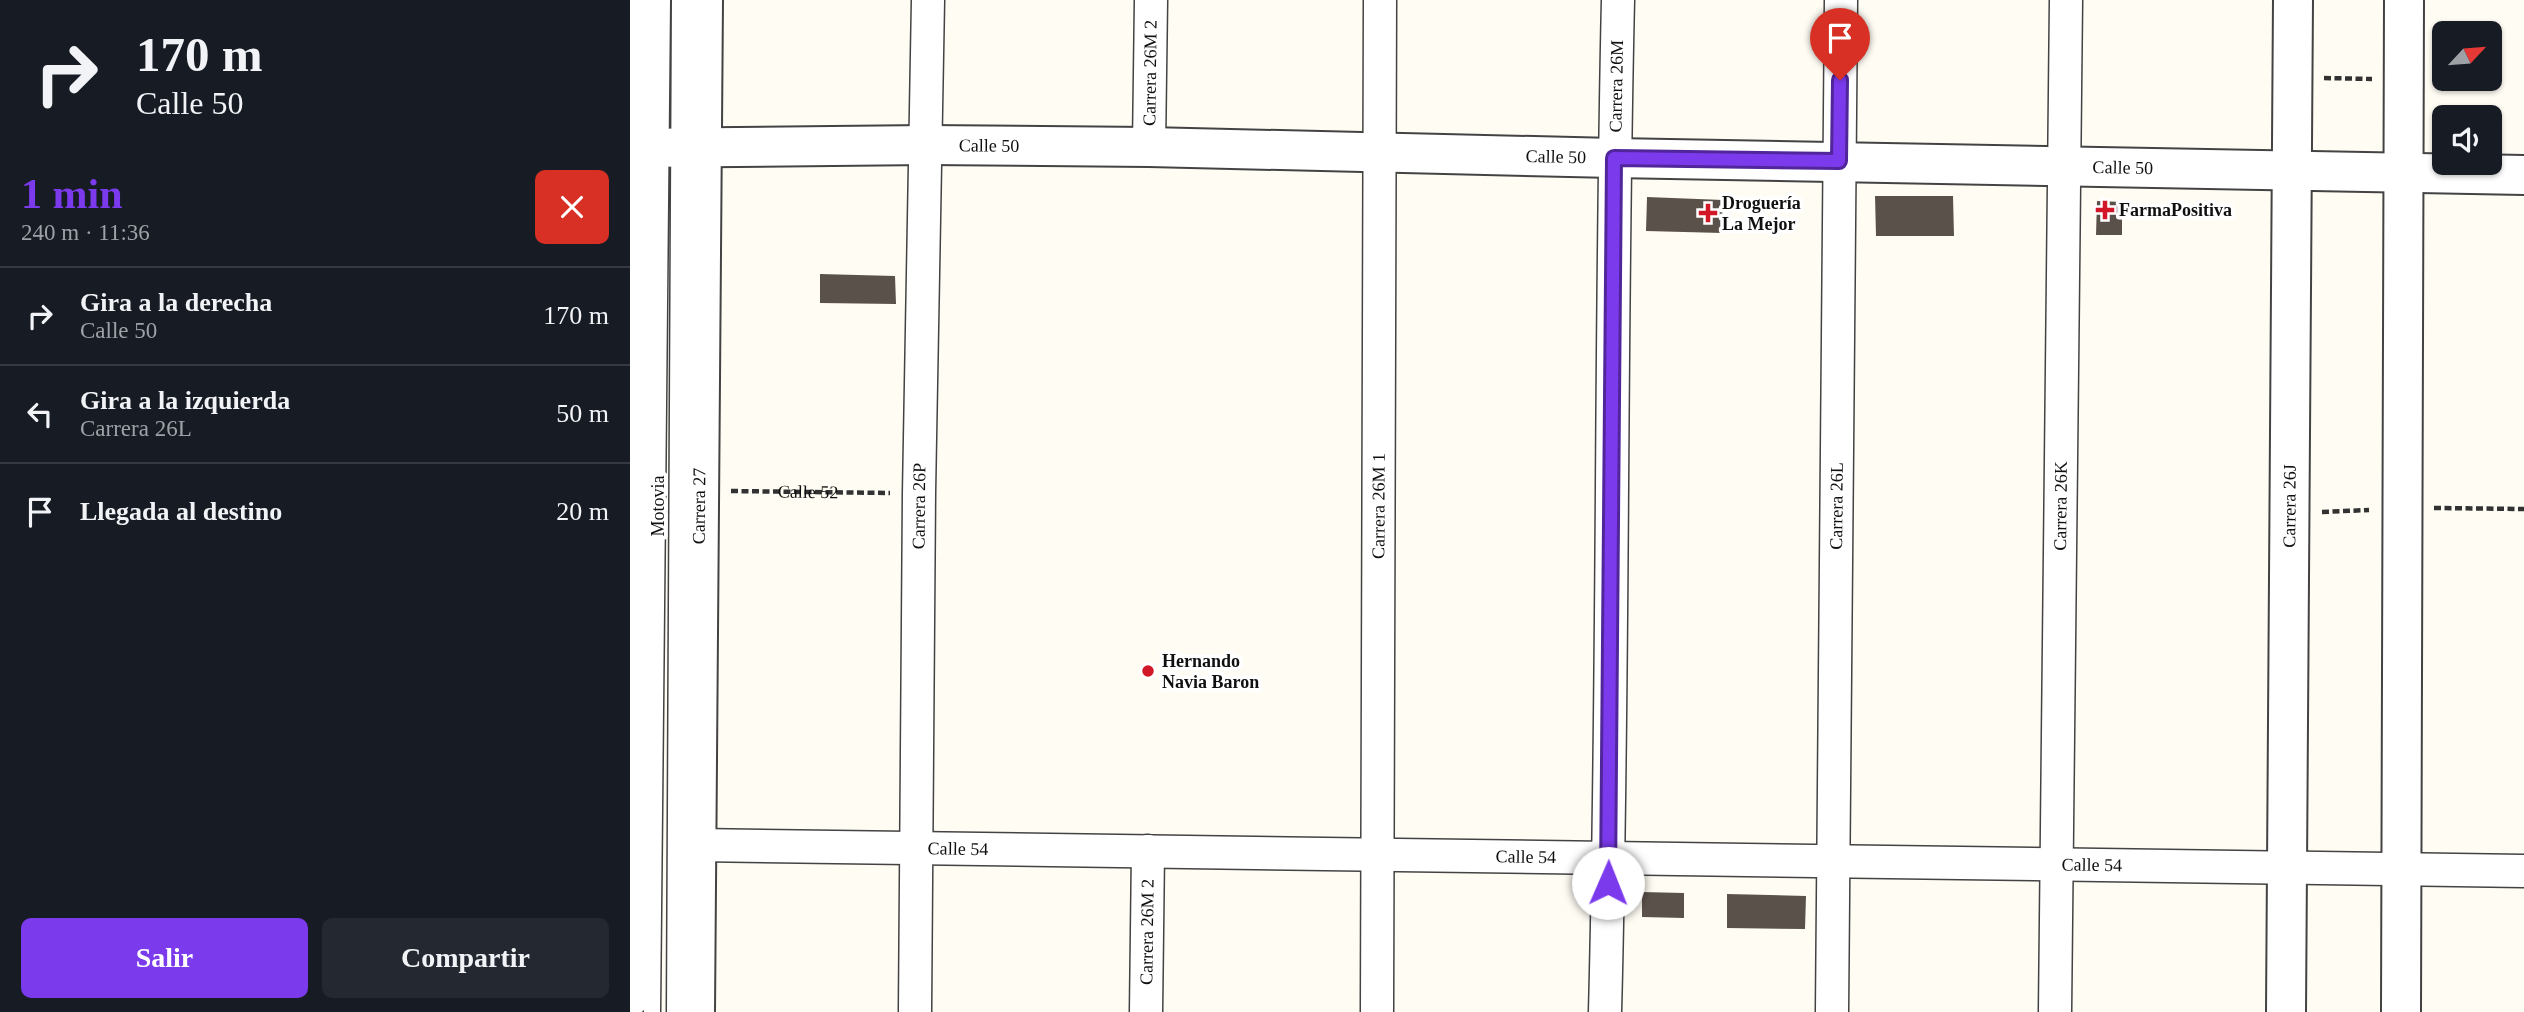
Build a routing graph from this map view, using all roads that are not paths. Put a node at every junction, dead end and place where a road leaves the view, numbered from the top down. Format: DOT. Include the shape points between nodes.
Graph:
graph roads {
  1 [pos="636,0"];
  2 [pos="662,0"];
  3 [pos="680,0"];
  4 [pos="703,0"];
  5 [pos="928,0"];
  6 [pos="1151,0"];
  7 [pos="1380,0"];
  8 [pos="1618,0"];
  9 [pos="1840,0"];
  10 [pos="2066,0"];
  11 [pos="2293,0"];
  12 [pos="2404,0"];
  13 [pos="927,145"];
  14 [pos="1149,147"];
  15 [pos="662,148"];
  16 [pos="1380,152"];
  17 [pos="1614,158"];
  18 [pos="1839,161"];
  19 [pos="2064,166"];
  20 [pos="2292,170"];
  21 [pos="2403,172"];
  22 [pos="2524,174"];
  23 [pos="631,488"];
  24 [pos="630,841"];
  25 [pos="695,845"];
  26 [pos="917,848"];
  27 [pos="1148,851"];
  28 [pos="1377,855"];
  29 [pos="1609,857"];
  30 [pos="1834,861"];
  31 [pos="2057,864"];
  32 [pos="2286,868"];
  33 [pos="2401,869"];
  34 [pos="2524,871"];
  35 [pos="630,997"];
  36 [pos="652,1012"];
  37 [pos="675,1012"];
  38 [pos="695,1012"];
  39 [pos="915,1012"];
  40 [pos="1146,1012"];
  41 [pos="1377,1012"];
  42 [pos="1605,1012"];
  43 [pos="1832,1012"];
  44 [pos="2055,1012"];
  45 [pos="2286,1012"];
  46 [pos="2401,1012"];
  1 -- 15 [label="street, Carrera 27"];
  2 -- 15 [label="lane, Motovia"];
  3 -- 15 [label="lane, Motovia"];
  4 -- 15 [label="street, Carrera 27"];
  5 -- 13 [label="street, Carrera 26P"];
  6 -- 14 [label="street, Carrera 26M 2"];
  7 -- 16 [label="street, Carrera 26M 1"];
  8 -- 17 [label="street, Carrera 26M"];
  9 -- 18 [label="street, Carrera 26L"];
  10 -- 19 [label="street, Carrera 26K"];
  11 -- 20 [label="street, Carrera 26J"];
  12 -- 21 [label="street"];
  13 -- 14 [label="street, Calle 50"];
  13 -- 15 [label="street, Calle 50"];
  13 -- 26 [label="street, Carrera 26P"];
  14 -- 16 [label="street, Calle 50"];
  15 -- 23 [label="street, Carrera 27"];
  15 -- 25 [label="street, Carrera 27" via="698,490"];
  15 -- 36 [label="lane, Motovia"];
  15 -- 37 [label="lane, Motovia"];
  16 -- 17 [label="street, Calle 50"];
  16 -- 28 [label="street, Carrera 26M 1"];
  17 -- 18 [label="street, Calle 50"];
  17 -- 29 [label="street, Carrera 26M"];
  18 -- 19 [label="street, Calle 50"];
  18 -- 30 [label="street, Carrera 26L"];
  19 -- 20 [label="street, Calle 50"];
  19 -- 31 [label="street, Carrera 26K"];
  20 -- 21 [label="street, Calle 50"];
  20 -- 32 [label="street, Carrera 26J"];
  21 -- 22 [label="street, Calle 50"];
  21 -- 33 [label="street"];
  23 -- 24 [label="street, Carrera 27"];
  24 -- 35 [label="street, Carrera 27"];
  25 -- 26 [label="street, Calle 54"];
  25 -- 38 [label="street, Carrera 27"];
  26 -- 27 [label="street, Calle 54"];
  26 -- 39 [label="street, Carrera 26P"];
  27 -- 28 [label="street, Calle 54"];
  27 -- 40 [label="street, Carrera 26M 2"];
  28 -- 29 [label="street, Calle 54"];
  28 -- 41 [label="street, Carrera 26M 1"];
  29 -- 30 [label="street, Calle 54"];
  29 -- 42 [label="street, Carrera 26M"];
  30 -- 31 [label="street, Calle 54"];
  30 -- 43 [label="street, Carrera 26L"];
  31 -- 32 [label="street, Calle 54"];
  31 -- 44 [label="street, Carrera 26K"];
  32 -- 33 [label="street, Calle 54"];
  32 -- 45 [label="street, Carrera 26J"];
  33 -- 34 [label="street, Calle 54"];
  33 -- 46 [label="street"];
}
